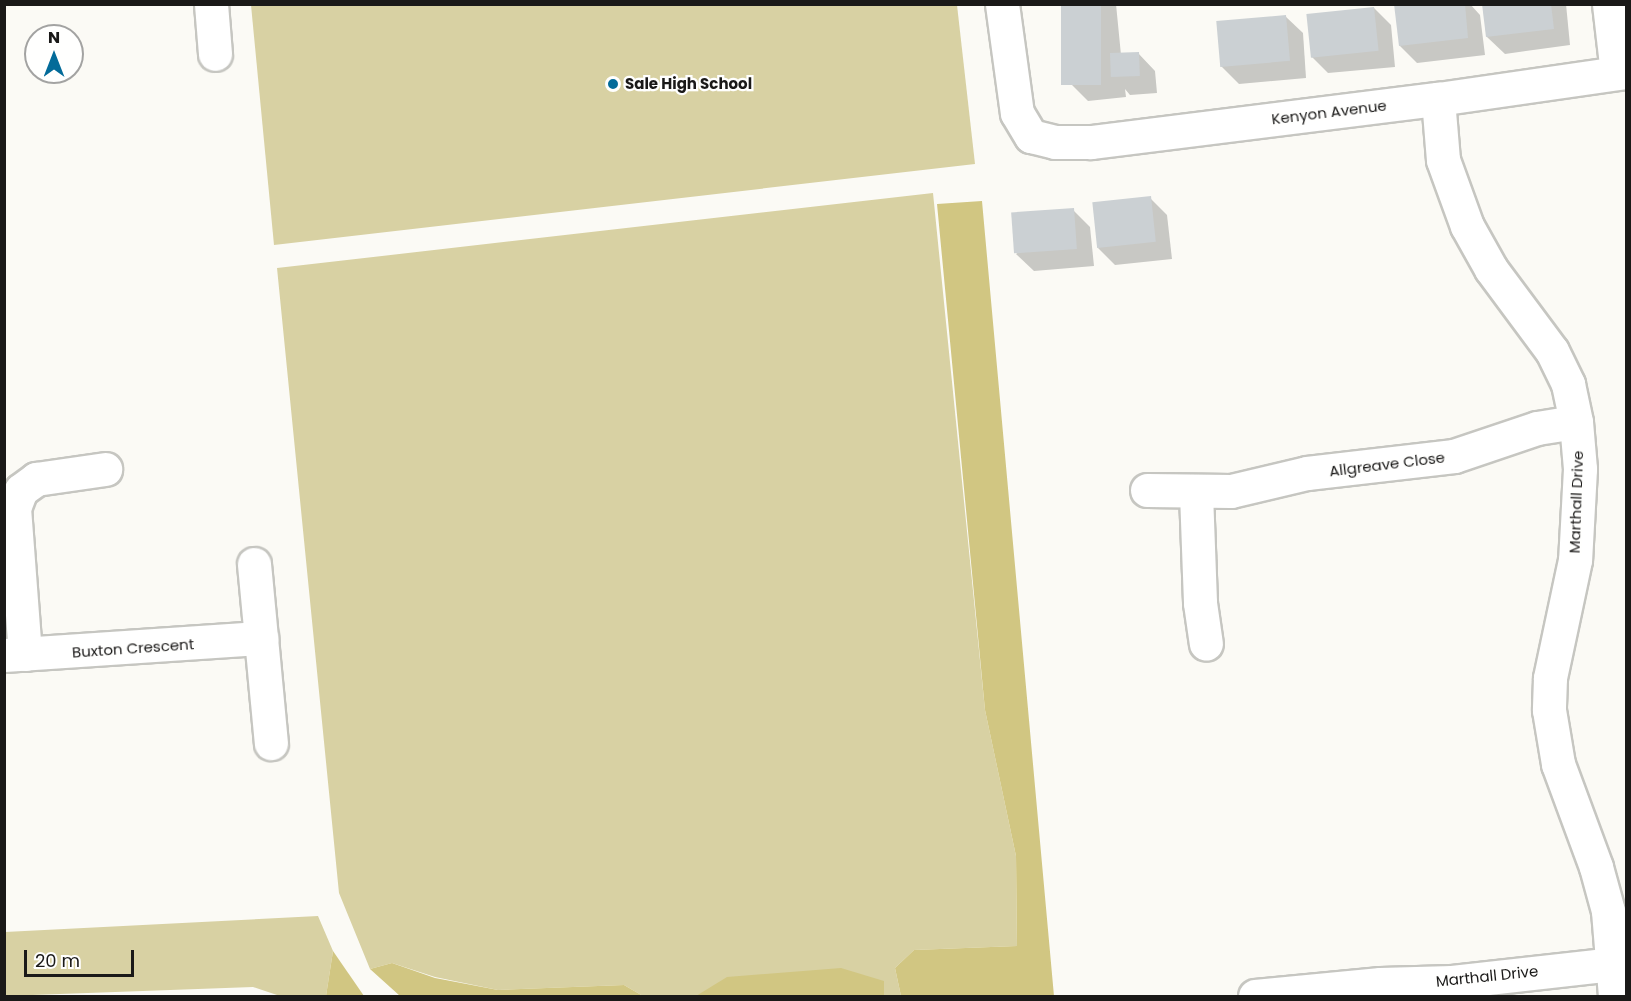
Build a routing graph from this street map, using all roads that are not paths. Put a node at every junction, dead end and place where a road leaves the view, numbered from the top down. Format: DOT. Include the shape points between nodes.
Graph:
graph roads {
  1 [pos="211,4"];
  2 [pos="1002,4"];
  3 [pos="1609,4"];
  4 [pos="215,54"];
  5 [pos="1622,72"];
  6 [pos="1438,99"];
  7 [pos="1576,422"];
  8 [pos="105,469"];
  9 [pos="1147,490"];
  10 [pos="1196,493"];
  11 [pos="254,564"];
  12 [pos="261,638"];
  13 [pos="1206,644"];
  14 [pos="15,655"];
  15 [pos="271,743"];
  16 [pos="1612,964"];
  17 [pos="1255,996"];
  18 [pos="1615,996"];
  1 -- 4 [label="street"];
  2 -- 6 [label="street, Kenyon Avenue" via="1012,96 1022,126 1031,136 1055,142 1091,141"];
  3 -- 5 [label="street"];
  5 -- 6 [label="street, Kenyon Avenue"];
  6 -- 7 [label="street, Marthall Drive" via="1443,160 1467,226 1491,269 1552,351 1568,384"];
  7 -- 10 [label="street, Allgreave Close" via="1537,428 1454,456 1307,473 1255,487"];
  7 -- 16 [label="street, Marthall Drive" via="1580,469 1577,536 1550,678 1549,710 1558,764 1608,911"];
  8 -- 14 [label="street" via="36,479 21,490 14,508"];
  9 -- 10 [label="street, Allgreave Close"];
  10 -- 13 [label="street" via="1200,603"];
  11 -- 12 [label="street"];
  12 -- 14 [label="street, Buxton Crescent"];
  12 -- 15 [label="street"];
  16 -- 17 [label="street, Marthall Drive" via="1452,982 1380,984"];
  16 -- 18 [label="street, Marthall Drive"];
}
